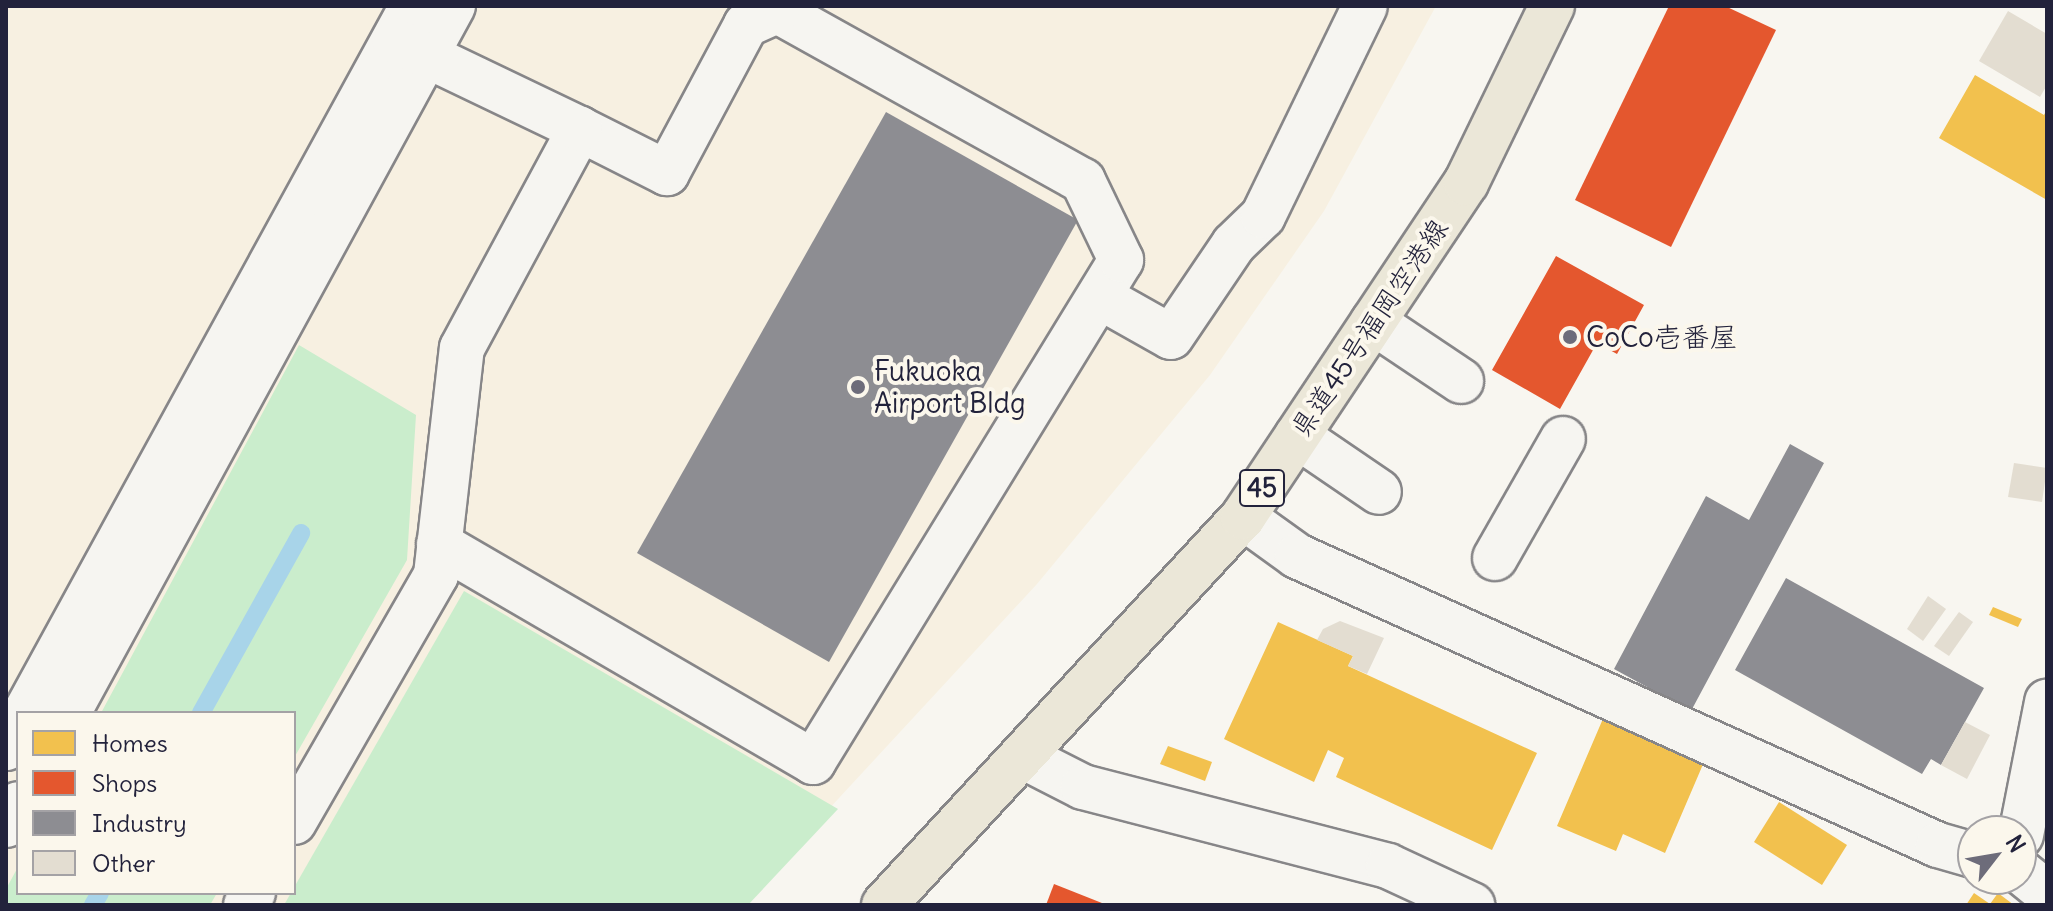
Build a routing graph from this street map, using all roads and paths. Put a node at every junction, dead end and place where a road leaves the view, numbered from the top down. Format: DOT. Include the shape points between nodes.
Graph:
graph roads {
  1 [pos="453,6"];
  2 [pos="1341,6"];
  3 [pos="1365,6"];
  4 [pos="1552,6"];
  5 [pos="411,34"];
  6 [pos="580,129"];
  7 [pos="1234,244"];
  8 [pos="1100,297"];
  9 [pos="1373,322"];
  10 [pos="1461,381"];
  11 [pos="1297,436"];
  12 [pos="1563,439"];
  13 [pos="1379,492"];
  14 [pos="1243,517"];
  15 [pos="439,544"];
  16 [pos="1495,558"];
  17 [pos="2047,702"];
  18 [pos="26,711"];
  19 [pos="69,711"];
  20 [pos="16,730"];
  21 [pos="6,748"];
  22 [pos="1022,756"];
  23 [pos="16,808"];
  24 [pos="2025,815"];
  25 [pos="296,819"];
  26 [pos="6,825"];
  27 [pos="1957,850"];
  28 [pos="884,905"];
  29 [pos="1472,905"];
  1 -- 5 [label="street"];
  2 -- 7 [label="street" via="1246,202"];
  3 -- 7 [label="street" via="1263,216"];
  4 -- 9 [label="main road, 県道45号福岡空港線 / 45" via="1466,183"];
  5 -- 6 [label="street"];
  5 -- 18 [label="street"];
  5 -- 19 [label="street"];
  6 -- 8 [label="street" via="667,173 746,25 777,11 1083,181 1121,260"];
  6 -- 15 [label="street" via="462,348"];
  7 -- 8 [label="street" via="1171,337"];
  8 -- 15 [label="street" via="813,762"];
  9 -- 10 [label="street"];
  9 -- 11 [label="main road, 県道45号福岡空港線 / 45"];
  11 -- 13 [label="street"];
  11 -- 14 [label="main road, 県道45号福岡空港線 / 45"];
  12 -- 16 [label="street"];
  14 -- 22 [label="main road, 県道45号福岡空港線 / 45"];
  14 -- 27 [label="street" via="1297,556"];
  15 -- 25 [label="street" via="436,575"];
  17 -- 24 [label="street"];
  20 -- 21 [label="street"];
  22 -- 28 [label="main road, 県道45号福岡空港線 / 45"];
  22 -- 29 [label="street" via="1083,787 1388,866"];
  23 -- 26 [label="street"];
}
